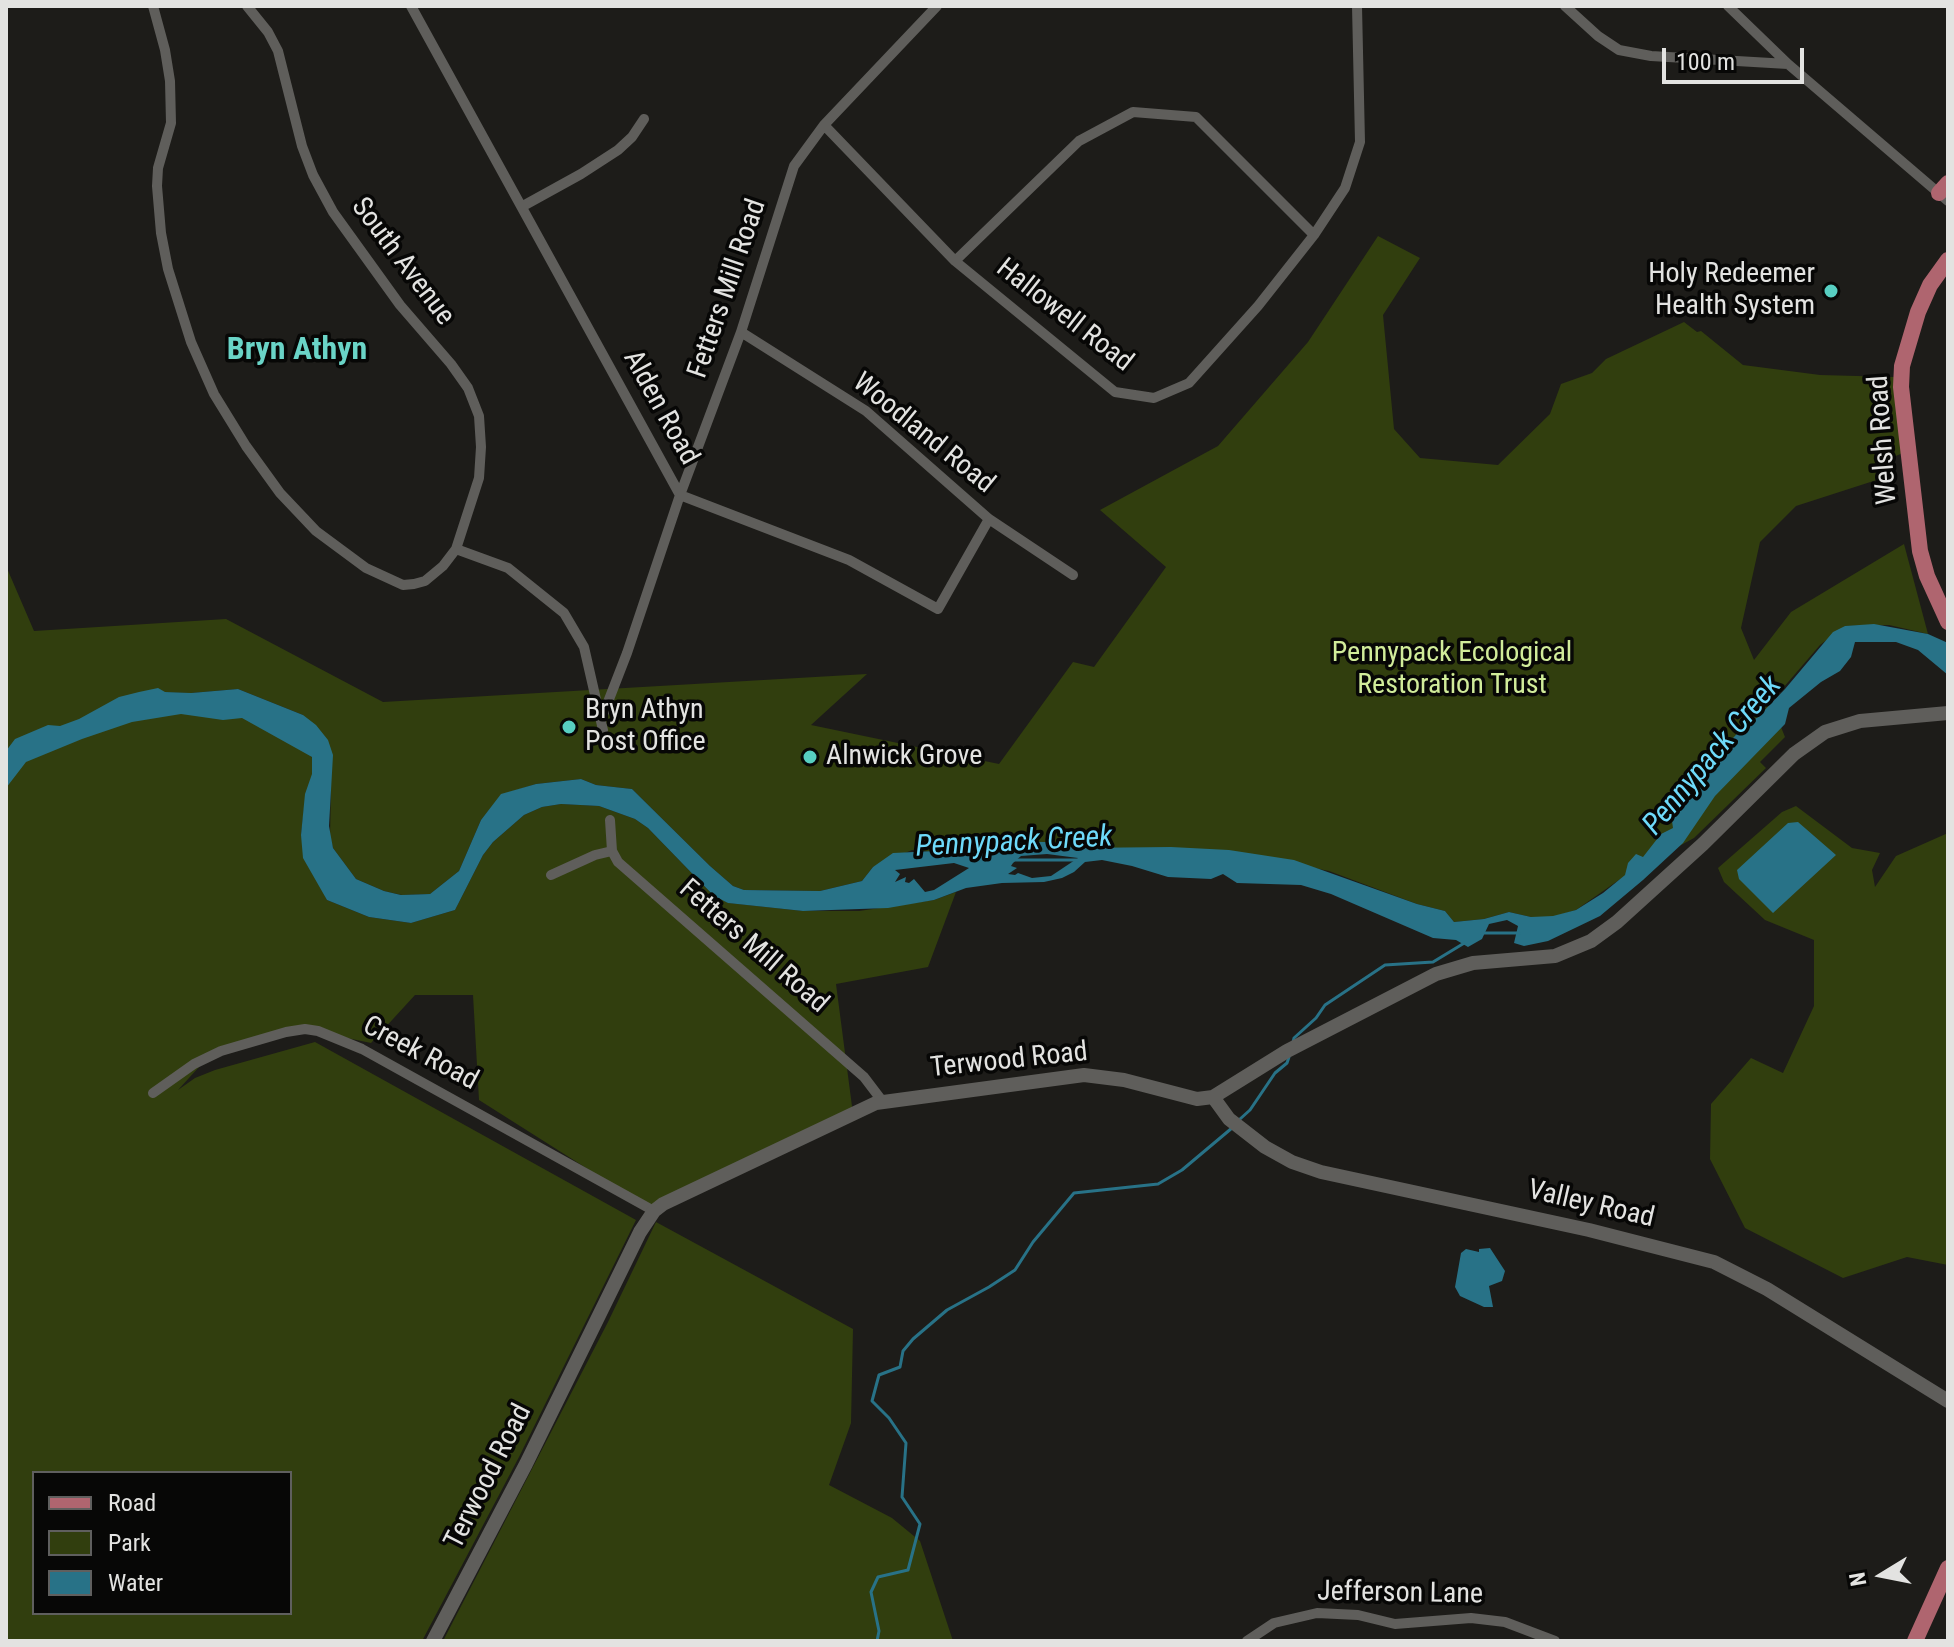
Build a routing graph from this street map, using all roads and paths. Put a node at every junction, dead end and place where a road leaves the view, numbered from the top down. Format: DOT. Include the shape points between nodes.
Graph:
graph roads {
  1 [pos="153,6"];
  2 [pos="247,6"];
  3 [pos="411,6"];
  4 [pos="937,6"];
  5 [pos="1357,6"];
  6 [pos="1565,6"];
  7 [pos="1728,6"];
  8 [pos="1788,64"];
  9 [pos="644,119"];
  10 [pos="824,125"];
  11 [pos="1945,192"];
  12 [pos="523,206"];
  13 [pos="1314,235"];
  14 [pos="1948,260"];
  15 [pos="955,261"];
  16 [pos="741,332"];
  17 [pos="680,495"];
  18 [pos="989,519"];
  19 [pos="456,549"];
  20 [pos="1073,575"];
  21 [pos="1948,622"];
  22 [pos="1948,713"];
  23 [pos="610,820"];
  24 [pos="612,851"];
  25 [pos="551,875"];
  26 [pos="153,1093"];
  27 [pos="1213,1097"];
  28 [pos="883,1102"];
  29 [pos="654,1211"];
  30 [pos="1948,1401"];
  31 [pos="1948,1568"];
  32 [pos="433,1641"];
  33 [pos="1247,1641"];
  34 [pos="1555,1641"];
  35 [pos="1915,1641"];
  1 -- 19 [label="street" via="170,81 171,123 158,168 161,233 182,315 214,394 280,493 316,531 366,568 403,585 414,584 443,566"];
  2 -- 19 [label="street, South Avenue" via="278,51 302,146 333,212 468,388 479,416 479,478"];
  3 -- 12 [label="street, Alden Road"];
  4 -- 10 [label="street, Fetters Mill Road"];
  5 -- 13 [label="street, Hallowell Road" via="1360,142 1345,188"];
  6 -- 8 [label="street" via="1619,50"];
  7 -- 8 [label="street"];
  8 -- 11 [label="street"];
  9 -- 12 [label="street" via="618,150"];
  10 -- 15 [label="street, Hallowell Road"];
  10 -- 16 [label="street, Fetters Mill Road" via="794,166"];
  12 -- 17 [label="street, Alden Road"];
  13 -- 15 [label="street" via="1196,117 1133,112 1079,141"];
  13 -- 15 [label="street, Hallowell Road" via="1189,383 1154,398 1115,392"];
  14 -- 21 [label="main road, Welsh Road" via="1918,312 1901,387 1920,551"];
  16 -- 17 [label="street, Fetters Mill Road"];
  16 -- 18 [label="street, Woodland Road" via="866,411"];
  17 -- 18 [label="street, Alden Road" via="849,560 938,609"];
  17 -- 19 [label="street, Fetters Mill Road" via="602,725 584,647 564,613 508,568"];
  18 -- 20 [label="street, Woodland Road"];
  22 -- 27 [label="street" via="1835,727 1794,754 1635,906 1579,948 1448,970 1294,1047"];
  23 -- 24 [label="street"];
  24 -- 25 [label="street"];
  24 -- 28 [label="street, Fetters Mill Road" via="618,862 864,1077"];
  26 -- 29 [label="street, Creek Road" via="221,1051 286,1032 318,1031 362,1049"];
  27 -- 28 [label="street, Terwood Road" via="1197,1099 1084,1075"];
  27 -- 30 [label="street, Valley Road" via="1229,1119 1274,1153 1321,1172 1714,1262"];
  28 -- 29 [label="street, Terwood Road"];
  29 -- 32 [label="street, Terwood Road"];
  31 -- 35 [label="main road"];
  33 -- 34 [label="street, Jefferson Lane" via="1274,1623 1317,1613 1395,1624 1471,1618 1505,1622"];
}
